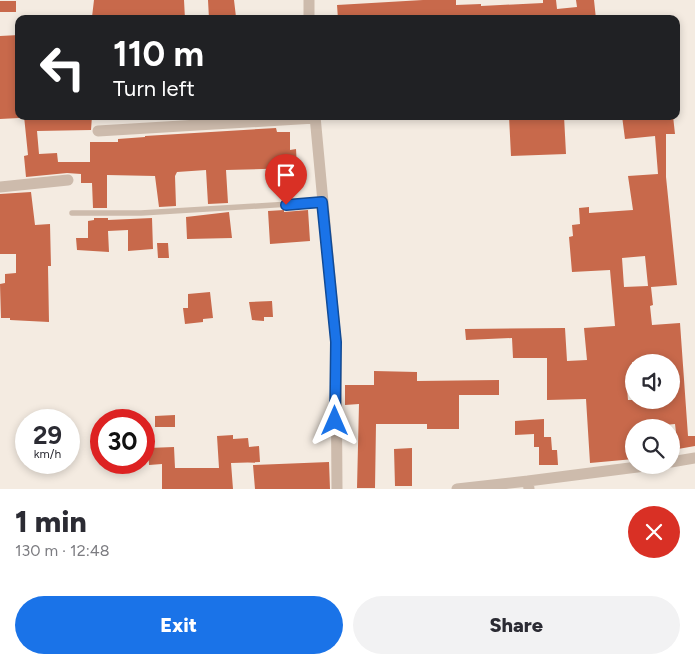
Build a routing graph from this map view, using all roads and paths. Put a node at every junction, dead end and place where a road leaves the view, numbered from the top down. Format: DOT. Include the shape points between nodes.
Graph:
graph roads {
  1 [pos="308,0"];
  2 [pos="309,15"];
  3 [pos="268,120"];
  4 [pos="315,120"];
  5 [pos="98,131"];
  6 [pos="68,180"];
  7 [pos="0,187"];
  8 [pos="322,202"];
  9 [pos="72,213"];
  10 [pos="695,458"];
  11 [pos="680,460"];
  12 [pos="625,469"];
  13 [pos="528,485"];
  14 [pos="337,489"];
  15 [pos="456,489"];
  1 -- 2 [label="street"];
  3 -- 5 [label="street"];
  4 -- 8 [label="street"];
  6 -- 7 [label="street"];
  8 -- 9 [label="lane" via="141,213"];
  8 -- 14 [label="street" via="336,342"];
  10 -- 11 [label="street"];
  12 -- 13 [label="street"];
  13 -- 15 [label="street"];
}
